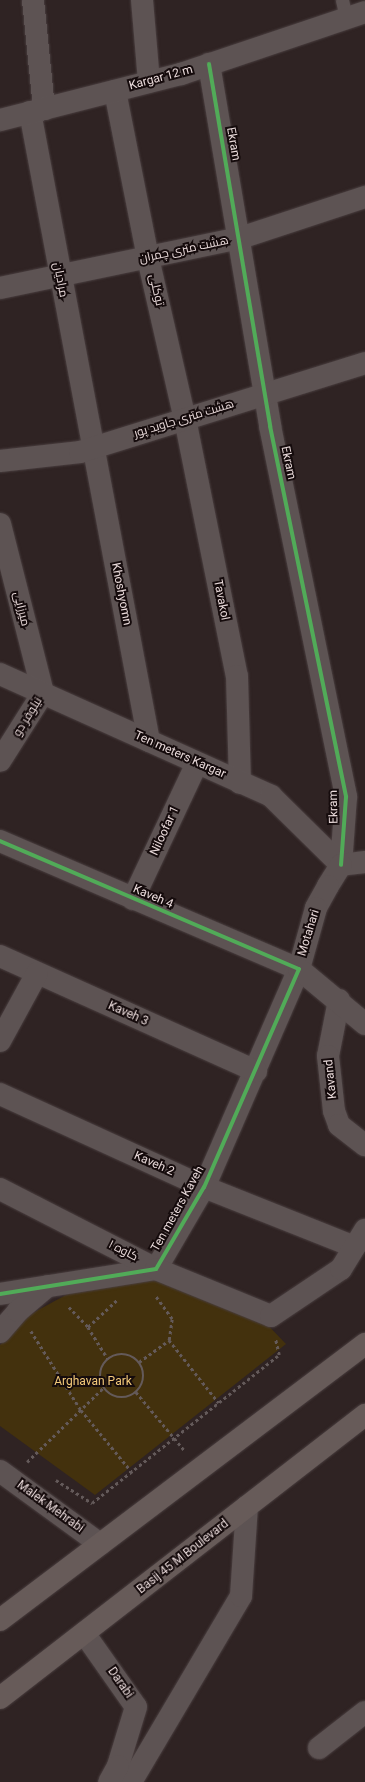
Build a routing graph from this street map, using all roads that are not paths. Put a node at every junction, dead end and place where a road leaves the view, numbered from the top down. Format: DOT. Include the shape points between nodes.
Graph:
graph roads {
  1 [pos="33,0"];
  2 [pos="142,0"];
  3 [pos="351,10"];
  4 [pos="209,64"];
  5 [pos="149,82"];
  6 [pos="114,91"];
  7 [pos="37,111"];
  8 [pos="0,120"];
  9 [pos="365,197"];
  10 [pos="240,238"];
  11 [pos="148,258"];
  12 [pos="59,277"];
  13 [pos="0,288"];
  14 [pos="365,363"];
  15 [pos="266,394"];
  16 [pos="185,419"];
  17 [pos="94,447"];
  18 [pos="0,461"];
  19 [pos="0,524"];
  20 [pos="0,674"];
  21 [pos="43,693"];
  22 [pos="149,741"];
  23 [pos="0,761"];
  24 [pos="197,763"];
  25 [pos="240,783"];
  26 [pos="0,841"];
  27 [pos="365,862"];
  28 [pos="341,865"];
  29 [pos="133,899"];
  30 [pos="0,956"];
  31 [pos="299,969"];
  32 [pos="37,973"];
  33 [pos="338,1000"];
  34 [pos="365,1024"];
  35 [pos="0,1041"];
  36 [pos="256,1071"];
  37 [pos="0,1094"];
  38 [pos="365,1145"];
  39 [pos="204,1187"];
  40 [pos="0,1189"];
  41 [pos="360,1239"];
  42 [pos="156,1269"];
  43 [pos="48,1286"];
  44 [pos="0,1294"];
  45 [pos="0,1332"];
  46 [pos="365,1344"];
  47 [pos="365,1414"];
  48 [pos="5,1474"];
  49 [pos="247,1506"];
  50 [pos="100,1544"];
  51 [pos="0,1620"];
  52 [pos="84,1633"];
  53 [pos="0,1698"];
  54 [pos="365,1712"];
  55 [pos="319,1748"];
  56 [pos="125,1779"];
  1 -- 7 [label="street, مرادیان"];
  2 -- 5 [label="street"];
  3 -- 4 [label="street, Kargar 12 m"];
  4 -- 5 [label="street, Kargar 12 m"];
  4 -- 10 [label="street, Ekram"];
  5 -- 6 [label="street, Kargar 12 m"];
  6 -- 7 [label="street, Kargar 12 m"];
  6 -- 11 [label="street, توکلی"];
  7 -- 8 [label="street, Kargar 12 m"];
  7 -- 12 [label="street, مرادیان"];
  9 -- 10 [label="street, هشت متری چمران"];
  10 -- 11 [label="street, هشت متری چمران"];
  10 -- 15 [label="street, Ekram"];
  11 -- 12 [label="street, هشت متری چمران"];
  11 -- 16 [label="street, توکلی"];
  12 -- 13 [label="street, هشت متری چمران"];
  12 -- 17 [label="street, مرادیان"];
  14 -- 15 [label="street, هشت متری جاوید پور"];
  15 -- 16 [label="street, هشت متری جاوید پور"];
  15 -- 28 [label="street, Ekram" via="270,426 346,797"];
  16 -- 17 [label="street, هشت متری جاوید پور"];
  16 -- 25 [label="street, Tavakol" via="237,676"];
  17 -- 18 [label="street, هشت متری جاوید پور" via="80,452"];
  17 -- 22 [label="street, Khoshyomn"];
  19 -- 21 [label="street, میرزایی"];
  20 -- 21 [label="street, Ten meters Kargar"];
  21 -- 22 [label="street, Ten meters Kargar"];
  21 -- 23 [label="street, نیلوفر دو"];
  22 -- 24 [label="street, Ten meters Kargar"];
  24 -- 25 [label="street, Ten meters Kargar"];
  24 -- 29 [label="street, Niloofar 1"];
  25 -- 28 [label="street, Ten meters Kargar" via="271,796"];
  26 -- 29 [label="street, Kaveh 4"];
  27 -- 28 [label="street"];
  28 -- 31 [label="street, Motahari" via="316,908"];
  29 -- 31 [label="street, Kaveh 4"];
  30 -- 32 [label="street, Kaveh 3"];
  31 -- 33 [label="street, Motahari"];
  31 -- 36 [label="street, Ten meters Kaveh"];
  32 -- 35 [label="street"];
  32 -- 36 [label="street, Kaveh 3"];
  33 -- 34 [label="street, Motahari"];
  33 -- 38 [label="street, Kavand" via="328,1056 334,1111 339,1125"];
  36 -- 39 [label="street, Ten meters Kaveh"];
  37 -- 39 [label="street, Kaveh 2"];
  39 -- 41 [label="street, Kaveh 2"];
  39 -- 42 [label="street, Ten meters Kaveh"];
  40 -- 42 [label="street, کاوه ۱"];
  41 -- 42 [label="street, کاوه ۱" via="341,1269 271,1316"];
  42 -- 43 [label="street, Ten meters Kaveh"];
  43 -- 44 [label="street, Ten meters Kaveh"];
  43 -- 45 [label="street" via="18,1311"];
  46 -- 50 [label="main road"];
  47 -- 49 [label="main road, Basij 45 M Boulevard"];
  48 -- 50 [label="street, Malek Mehrabi"];
  49 -- 52 [label="main road, Basij 45 M Boulevard"];
  49 -- 56 [label="street" via="241,1596"];
  50 -- 51 [label="main road"];
  52 -- 53 [label="main road, Basij 45 M Boulevard"];
  52 -- 56 [label="street, Darabi" via="136,1707"];
  54 -- 55 [label="street"];
}
